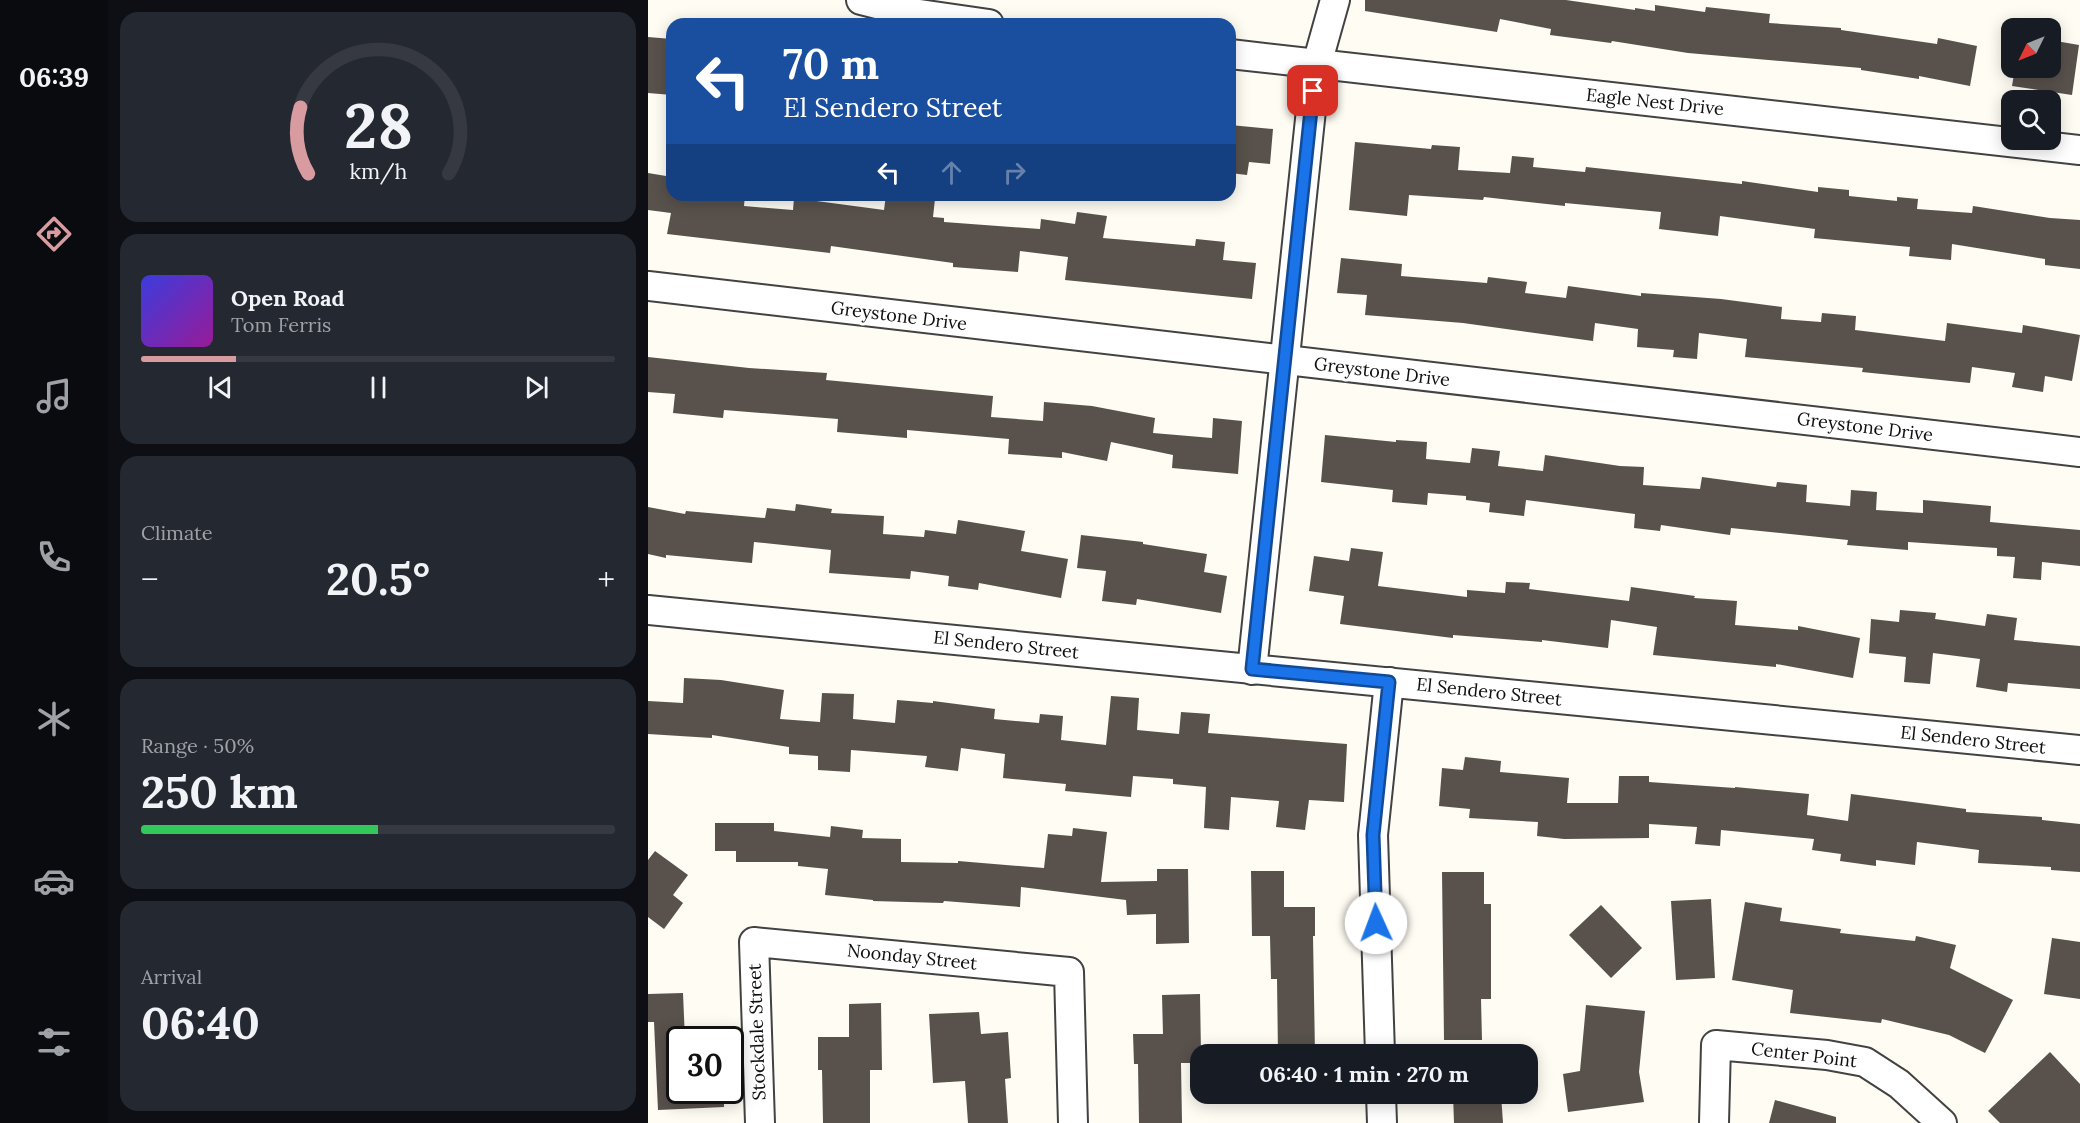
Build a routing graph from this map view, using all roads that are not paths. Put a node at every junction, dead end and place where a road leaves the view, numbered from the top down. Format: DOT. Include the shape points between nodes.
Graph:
graph roads {
  1 [pos="861,0"];
  2 [pos="1335,0"];
  3 [pos="943,18"];
  4 [pos="1236,55"];
  5 [pos="1317,64"];
  6 [pos="2080,150"];
  7 [pos="648,286"];
  8 [pos="1284,360"];
  9 [pos="2080,452"];
  10 [pos="648,610"];
  11 [pos="1252,669"];
  12 [pos="1389,682"];
  13 [pos="2080,750"];
  14 [pos="754,942"];
  15 [pos="1380,1044"];
  16 [pos="1381,1104"];
  17 [pos="760,1123"];
  18 [pos="1073,1123"];
  19 [pos="1382,1123"];
  20 [pos="1714,1123"];
  21 [pos="1942,1123"];
  1 -- 3 [label="street"];
  2 -- 5 [label="street"];
  4 -- 5 [label="street, Eagle Nest Drive"];
  5 -- 6 [label="street, Eagle Nest Drive"];
  5 -- 8 [label="street"];
  7 -- 8 [label="street, Greystone Drive"];
  8 -- 9 [label="street, Greystone Drive"];
  8 -- 11 [label="street"];
  10 -- 11 [label="street, El Sendero Street"];
  11 -- 12 [label="street, El Sendero Street"];
  12 -- 13 [label="street, El Sendero Street"];
  12 -- 15 [label="street" via="1373,835"];
  14 -- 17 [label="street, Stockdale Street"];
  14 -- 18 [label="street, Noonday Street" via="1069,972"];
  16 -- 19 [label="street"];
  20 -- 21 [label="street, Center Point" via="1716,1045 1865,1062 1899,1084"];
}
